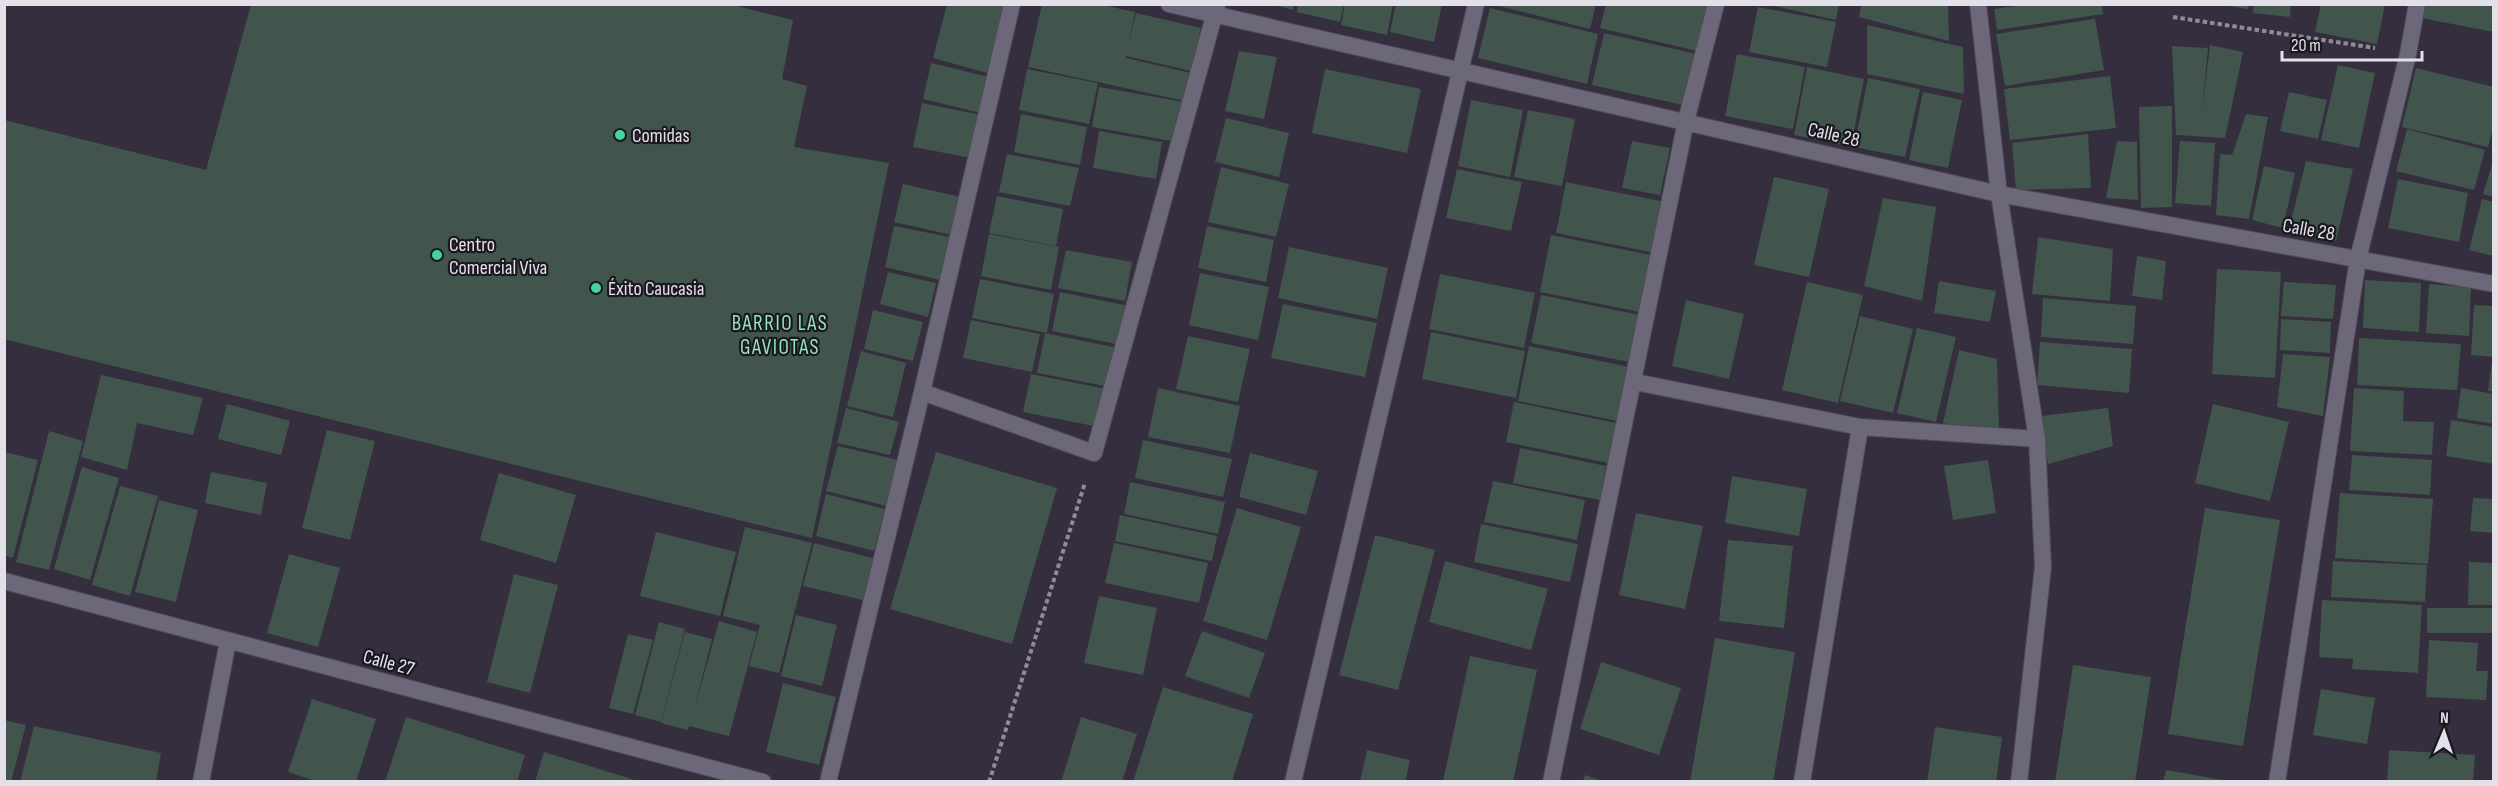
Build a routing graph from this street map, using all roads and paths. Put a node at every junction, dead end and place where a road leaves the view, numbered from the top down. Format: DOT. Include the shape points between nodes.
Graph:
graph roads {
  1 [pos="1011,4"];
  2 [pos="1169,4"];
  3 [pos="1476,4"];
  4 [pos="1716,4"];
  5 [pos="1978,4"];
  6 [pos="2417,4"];
  7 [pos="1216,10"];
  8 [pos="2173,17"];
  9 [pos="2408,54"];
  10 [pos="1461,71"];
  11 [pos="1686,121"];
  12 [pos="1999,195"];
  13 [pos="2358,259"];
  14 [pos="2493,284"];
  15 [pos="1635,382"];
  16 [pos="922,392"];
  17 [pos="1860,427"];
  18 [pos="2037,439"];
  19 [pos="1094,453"];
  20 [pos="4,581"];
  21 [pos="228,641"];
  22 [pos="201,782"];
  23 [pos="763,782"];
  24 [pos="828,782"];
  25 [pos="989,782"];
  26 [pos="1293,782"];
  27 [pos="1551,782"];
  28 [pos="1802,782"];
  29 [pos="2019,782"];
  30 [pos="2277,782"];
  1 -- 16 [label="street"];
  2 -- 7 [label="street, Calle 28"];
  3 -- 10 [label="street"];
  4 -- 11 [label="street"];
  5 -- 12 [label="street"];
  6 -- 9 [label="street"];
  7 -- 10 [label="street, Calle 28"];
  7 -- 19 [label="street"];
  8 -- 9 [label="path"];
  9 -- 13 [label="street"];
  10 -- 11 [label="street, Calle 28"];
  10 -- 26 [label="street"];
  11 -- 12 [label="street, Calle 28"];
  11 -- 15 [label="street"];
  12 -- 13 [label="street, Calle 28"];
  12 -- 18 [label="street"];
  13 -- 14 [label="street, Calle 28"];
  13 -- 30 [label="street"];
  15 -- 17 [label="street"];
  15 -- 27 [label="street"];
  16 -- 19 [label="street"];
  16 -- 24 [label="street"];
  17 -- 18 [label="street"];
  17 -- 28 [label="street"];
  18 -- 29 [label="street" via="2043,567"];
  19 -- 25 [label="path"];
  20 -- 21 [label="street, Calle 27"];
  21 -- 22 [label="street"];
  21 -- 23 [label="street, Calle 27"];
}
